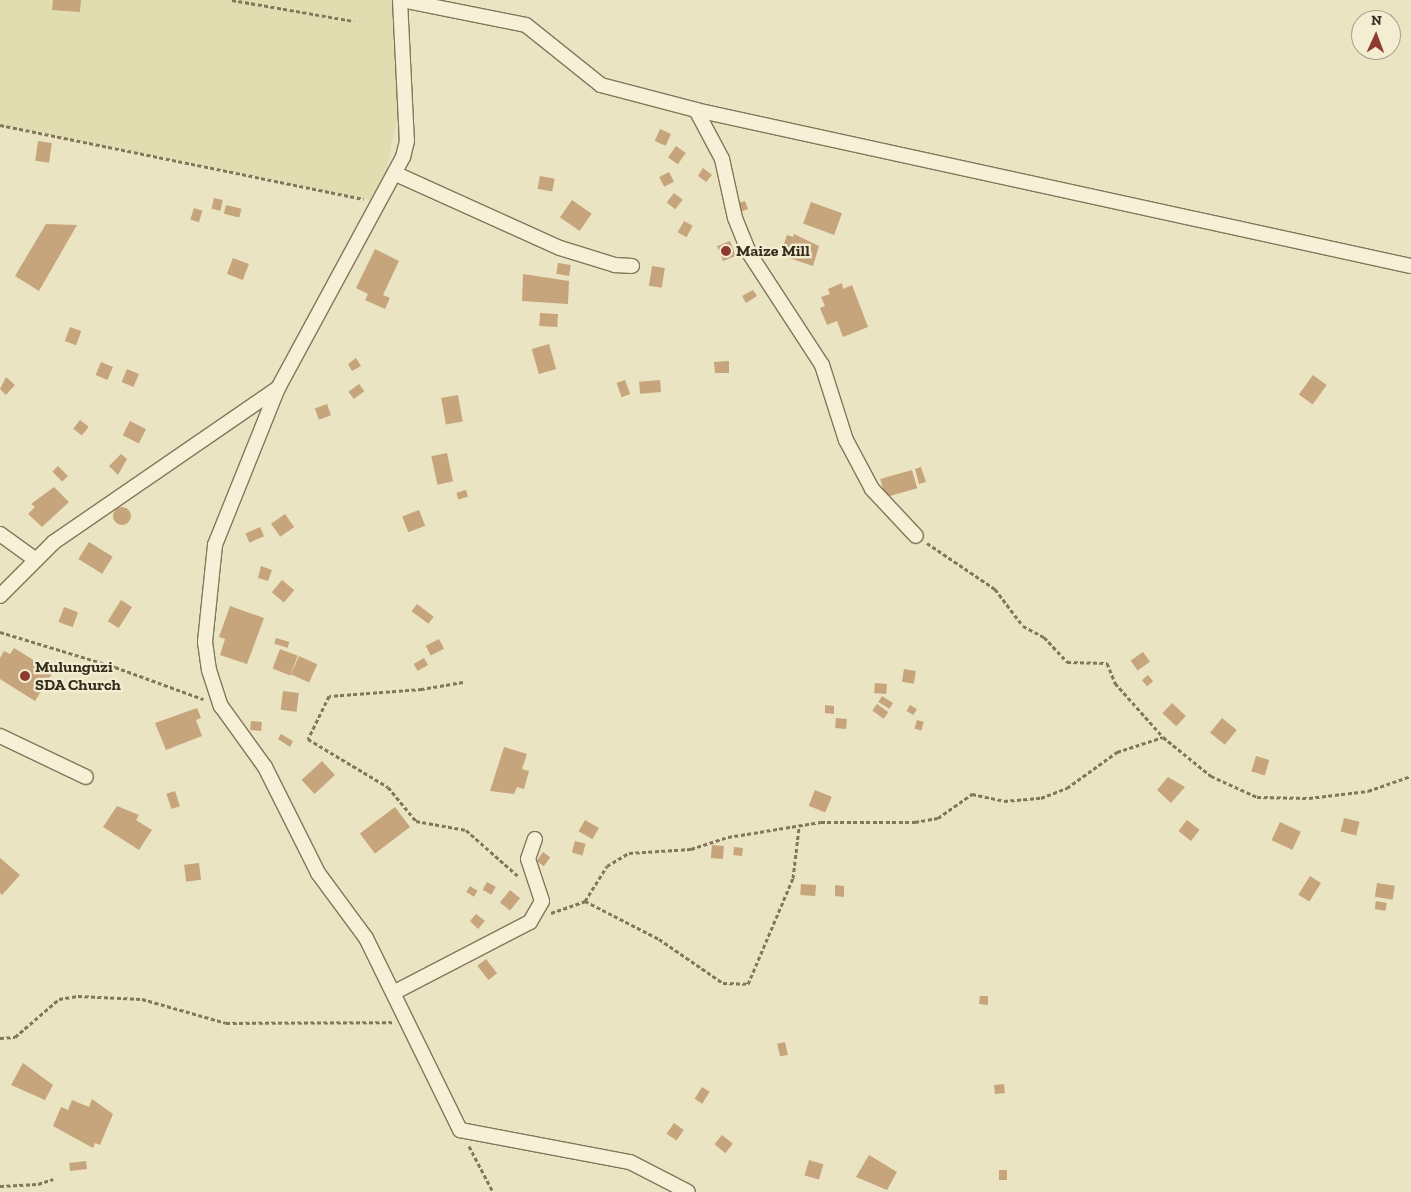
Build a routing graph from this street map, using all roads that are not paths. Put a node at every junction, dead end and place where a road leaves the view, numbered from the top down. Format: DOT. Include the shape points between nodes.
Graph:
graph roads {
  1 [pos="401,0"];
  2 [pos="696,110"];
  3 [pos="396,174"];
  4 [pos="632,266"];
  5 [pos="1411,266"];
  6 [pos="278,388"];
  7 [pos="0,534"];
  8 [pos="916,536"];
  9 [pos="36,560"];
  10 [pos="0,596"];
  11 [pos="0,736"];
  12 [pos="86,777"];
  13 [pos="535,840"];
  14 [pos="395,992"];
  15 [pos="688,1192"];
  1 -- 2 [label="street" via="526,25 601,85"];
  1 -- 3 [label="street" via="406,141"];
  2 -- 5 [label="street"];
  2 -- 8 [label="street" via="722,159 735,218 749,253 822,365 846,440 872,489"];
  3 -- 4 [label="street" via="560,248 615,266"];
  3 -- 6 [label="street"];
  6 -- 9 [label="street" via="54,542"];
  6 -- 14 [label="street" via="215,545 205,642 209,670 221,706 265,767 318,873 366,938"];
  7 -- 9 [label="street"];
  9 -- 10 [label="street"];
  11 -- 12 [label="street"];
  13 -- 14 [label="street" via="528,859 542,901 530,922"];
  14 -- 15 [label="street" via="460,1130 630,1162"];
}
